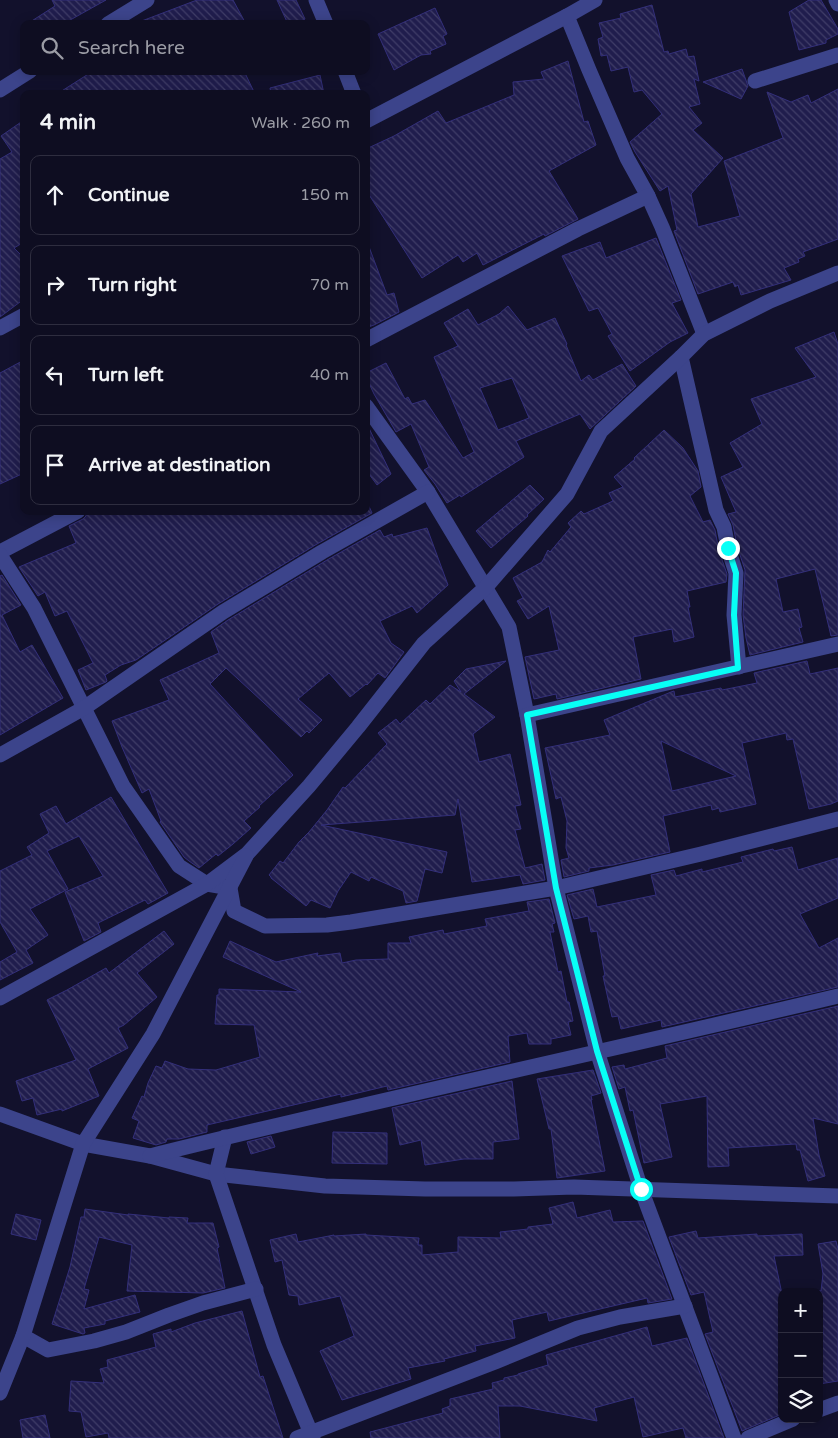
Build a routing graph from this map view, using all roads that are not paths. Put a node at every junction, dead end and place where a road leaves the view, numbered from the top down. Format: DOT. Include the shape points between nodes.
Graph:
graph roads {
  1 [pos="147,0"];
  2 [pos="316,0"];
  3 [pos="595,0"];
  4 [pos="836,0"];
  5 [pos="838,4"];
  6 [pos="567,16"];
  7 [pos="114,20"];
  8 [pos="324,20"];
  9 [pos="838,55"];
  10 [pos="24,75"];
  11 [pos="347,75"];
  12 [pos="755,81"];
  13 [pos="0,90"];
  14 [pos="352,90"];
  15 [pos="370,120"];
  16 [pos="648,196"];
  17 [pos="838,272"];
  18 [pos="20,317"];
  19 [pos="0,328"];
  20 [pos="704,334"];
  21 [pos="370,338"];
  22 [pos="681,358"];
  23 [pos="370,412"];
  24 [pos="428,492"];
  25 [pos="71,515"];
  26 [pos="0,554"];
  27 [pos="486,587"];
  28 [pos="838,644"];
  29 [pos="738,668"];
  30 [pos="84,708"];
  31 [pos="527,715"];
  32 [pos="0,755"];
  33 [pos="838,819"];
  34 [pos="247,854"];
  35 [pos="207,884"];
  36 [pos="230,888"];
  37 [pos="556,888"];
  38 [pos="838,996"];
  39 [pos="0,998"];
  40 [pos="597,1051"];
  41 [pos="0,1114"];
  42 [pos="225,1138"];
  43 [pos="82,1144"];
  44 [pos="150,1156"];
  45 [pos="216,1174"];
  46 [pos="641,1189"];
  47 [pos="838,1196"];
  48 [pos="256,1289"];
  49 [pos="685,1306"];
  50 [pos="23,1336"];
  51 [pos="0,1393"];
  52 [pos="838,1403"];
  53 [pos="823,1409"];
  54 [pos="784,1423"];
  55 [pos="307,1436"];
  56 [pos="734,1438"];
  57 [pos="748,1438"];
  1 -- 7 [label="street"];
  2 -- 8 [label="street"];
  3 -- 6 [label="street"];
  4 -- 5 [label="street"];
  6 -- 15 [label="street"];
  6 -- 16 [label="street" via="627,158"];
  9 -- 12 [label="street"];
  10 -- 13 [label="street"];
  11 -- 14 [label="street"];
  16 -- 20 [label="street"];
  16 -- 21 [label="street"];
  17 -- 20 [label="street"];
  18 -- 19 [label="street"];
  20 -- 22 [label="street"];
  22 -- 27 [label="street" via="601,431 567,494"];
  22 -- 29 [label="street" via="716,510 736,573 734,615"];
  23 -- 24 [label="street"];
  24 -- 27 [label="street"];
  24 -- 30 [label="street" via="223,612"];
  25 -- 26 [label="street"];
  26 -- 30 [label="street" via="34,608"];
  27 -- 31 [label="street" via="509,627"];
  27 -- 34 [label="street" via="424,643 309,786"];
  28 -- 29 [label="street"];
  29 -- 31 [label="street"];
  30 -- 32 [label="street"];
  30 -- 35 [label="street" via="123,786 139,809 179,866"];
  31 -- 37 [label="street"];
  33 -- 37 [label="street"];
  34 -- 35 [label="street"];
  34 -- 36 [label="street"];
  35 -- 36 [label="street"];
  35 -- 39 [label="street"];
  36 -- 37 [label="street" via="234,911 265,926 351,922"];
  36 -- 43 [label="street" via="153,1034"];
  37 -- 40 [label="street"];
  38 -- 40 [label="street"];
  40 -- 42 [label="street"];
  40 -- 46 [label="street"];
  41 -- 43 [label="street"];
  42 -- 44 [label="street"];
  42 -- 45 [label="street"];
  43 -- 44 [label="street"];
  43 -- 50 [label="street"];
  44 -- 45 [label="street"];
  45 -- 46 [label="street" via="334,1186"];
  45 -- 48 [label="street"];
  46 -- 47 [label="street"];
  46 -- 49 [label="street"];
  48 -- 50 [label="street" via="203,1303 94,1341 48,1350"];
  48 -- 55 [label="street"];
  49 -- 55 [label="street" via="578,1328"];
  49 -- 56 [label="street"];
  50 -- 51 [label="street"];
  52 -- 53 [label="street"];
  54 -- 57 [label="street"];
}
